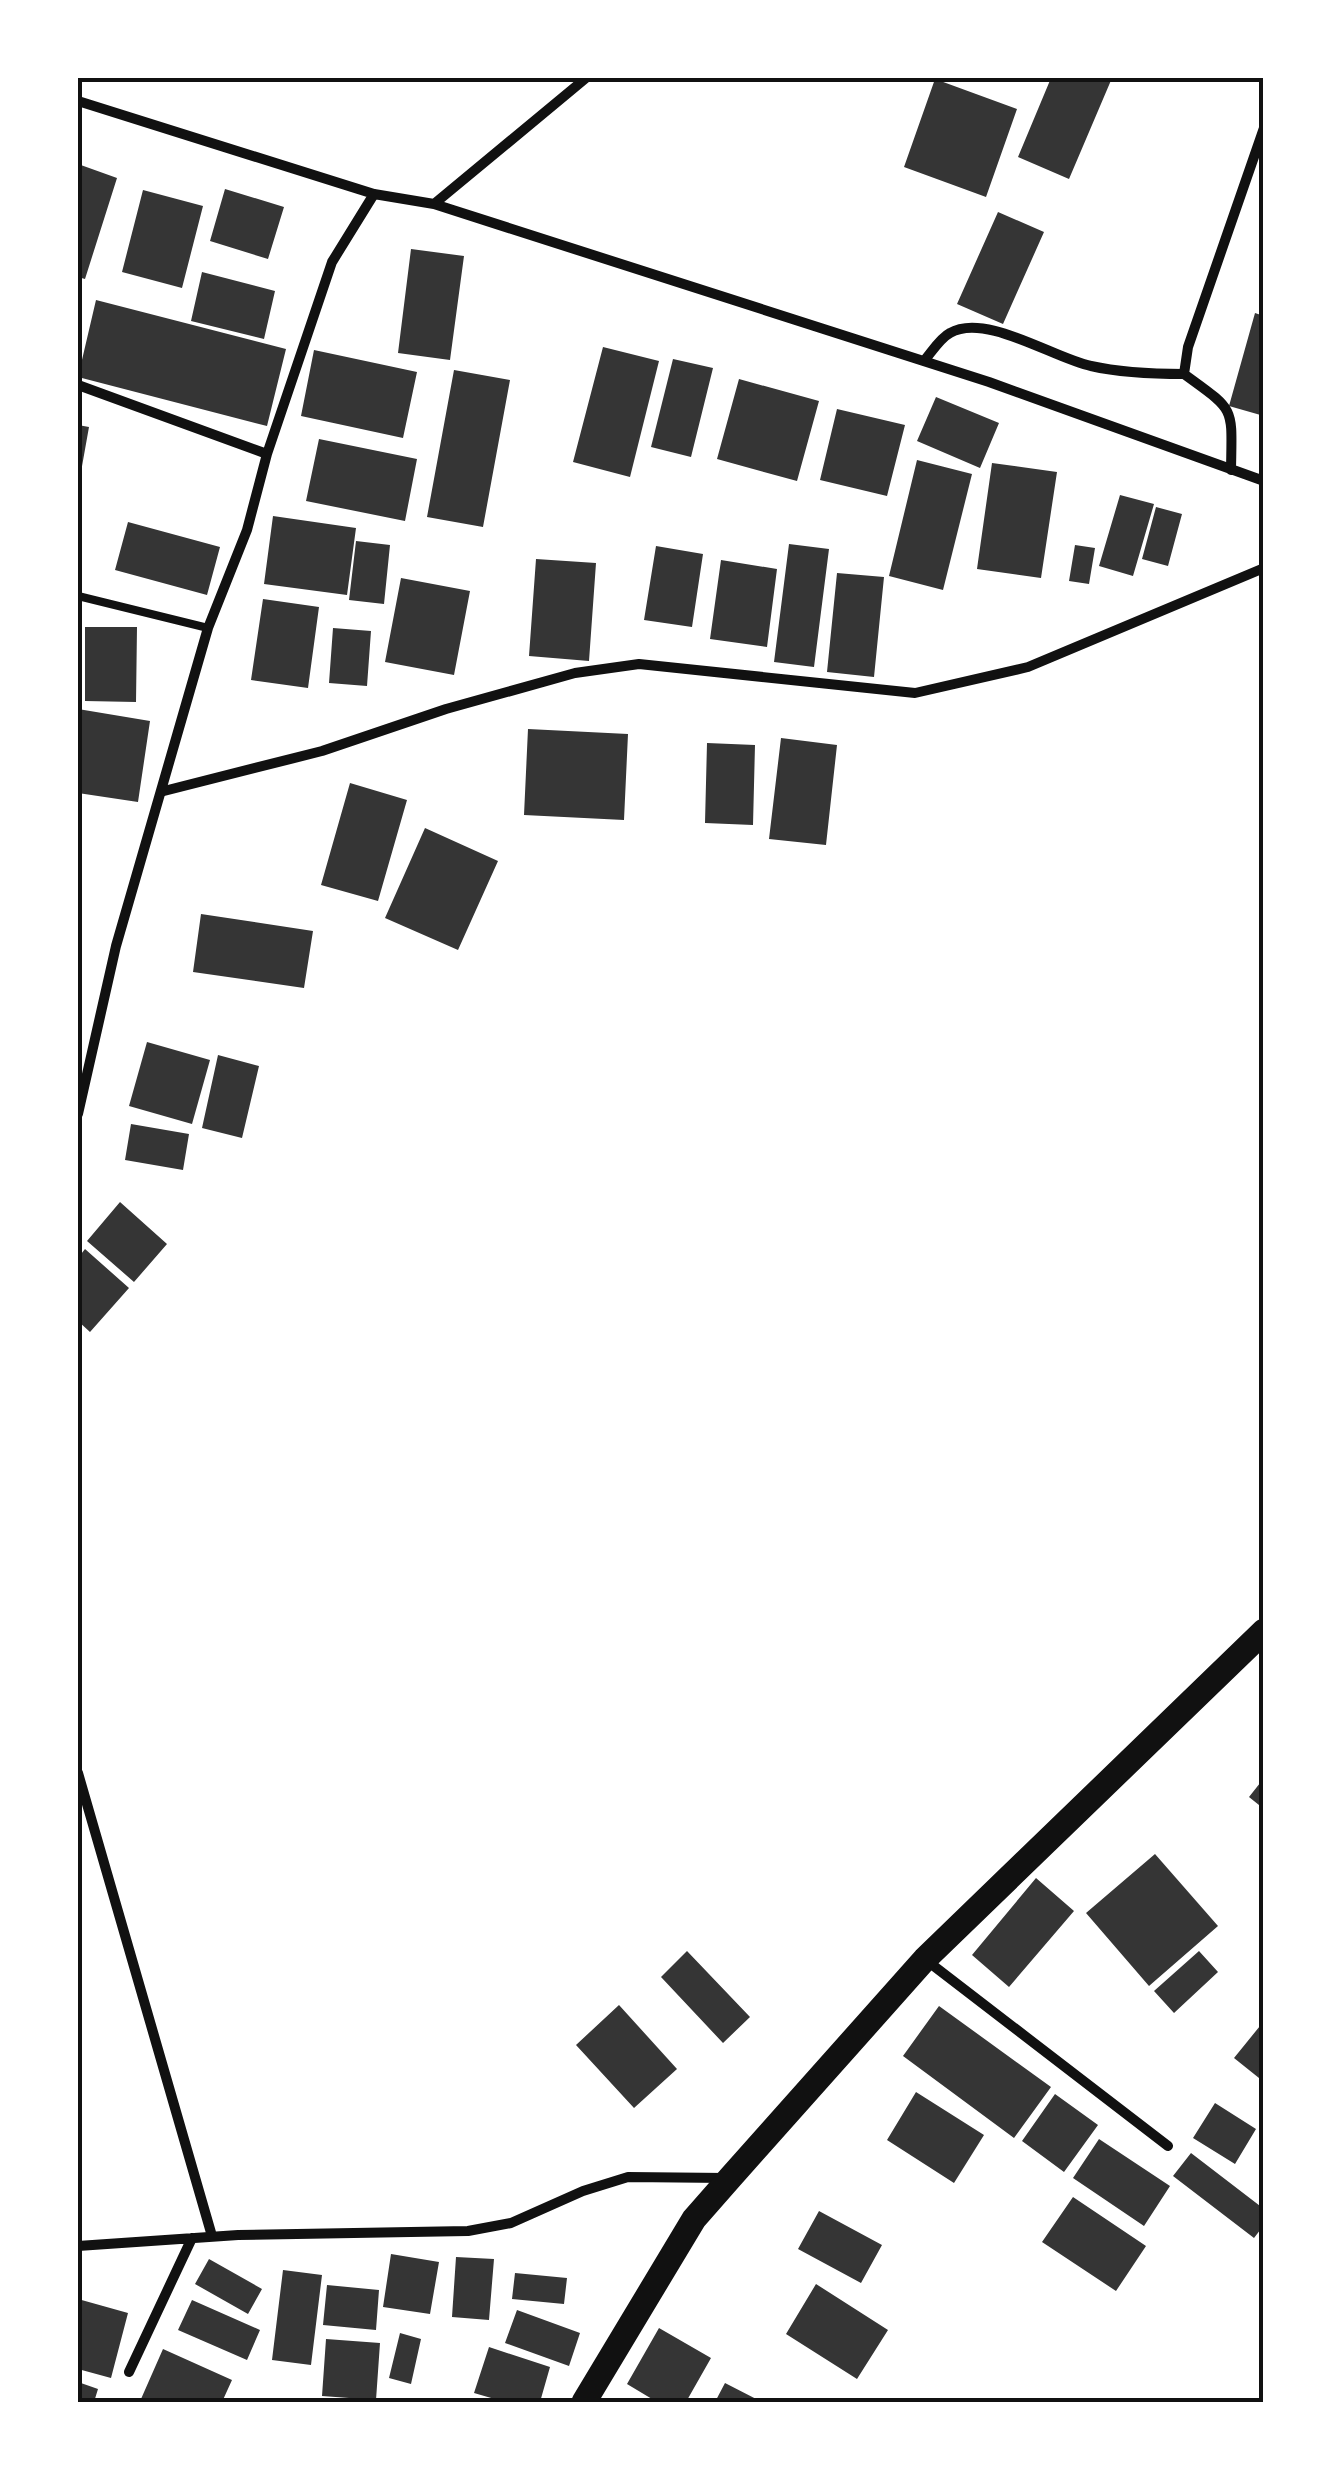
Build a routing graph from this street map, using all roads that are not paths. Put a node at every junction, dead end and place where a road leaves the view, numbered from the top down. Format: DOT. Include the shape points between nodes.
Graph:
graph roads {
  1 [pos="586,78"];
  2 [pos="78,101"];
  3 [pos="1264,128"];
  4 [pos="374,194"];
  5 [pos="434,204"];
  6 [pos="924,361"];
  7 [pos="1184,374"];
  8 [pos="78,385"];
  9 [pos="267,454"];
  10 [pos="1230,470"];
  11 [pos="1264,481"];
  12 [pos="1264,568"];
  13 [pos="78,596"];
  14 [pos="208,628"];
  15 [pos="164,791"];
  16 [pos="78,1114"];
  17 [pos="1260,1642"];
  18 [pos="78,1773"];
  19 [pos="926,1959"];
  20 [pos="1168,2146"];
  21 [pos="730,2178"];
  22 [pos="212,2236"];
  23 [pos="192,2238"];
  24 [pos="78,2246"];
  25 [pos="129,2372"];
  26 [pos="584,2402"];
  1 -- 5 [label="street"];
  2 -- 4 [label="street"];
  3 -- 7 [label="street"];
  4 -- 5 [label="street"];
  4 -- 9 [label="street" via="332,262"];
  5 -- 6 [label="street"];
  6 -- 7 [label="street" via="950,332 971,328 1087,366"];
  6 -- 10 [label="street"];
  7 -- 10 [label="street" via="1222,399 1232,416"];
  8 -- 9 [label="street"];
  9 -- 14 [label="street" via="247,530"];
  10 -- 11 [label="street"];
  12 -- 15 [label="street" via="1028,667 915,693 638,664 575,673 322,751"];
  13 -- 14 [label="lane"];
  14 -- 15 [label="street"];
  15 -- 16 [label="street" via="116,946"];
  17 -- 19 [label="main road"];
  18 -- 22 [label="street"];
  19 -- 20 [label="street"];
  19 -- 21 [label="main road"];
  21 -- 22 [label="street" via="628,2178 511,2223 468,2232"];
  21 -- 26 [label="main road" via="694,2220"];
  22 -- 23 [label="street"];
  23 -- 24 [label="street"];
  23 -- 25 [label="street"];
}
